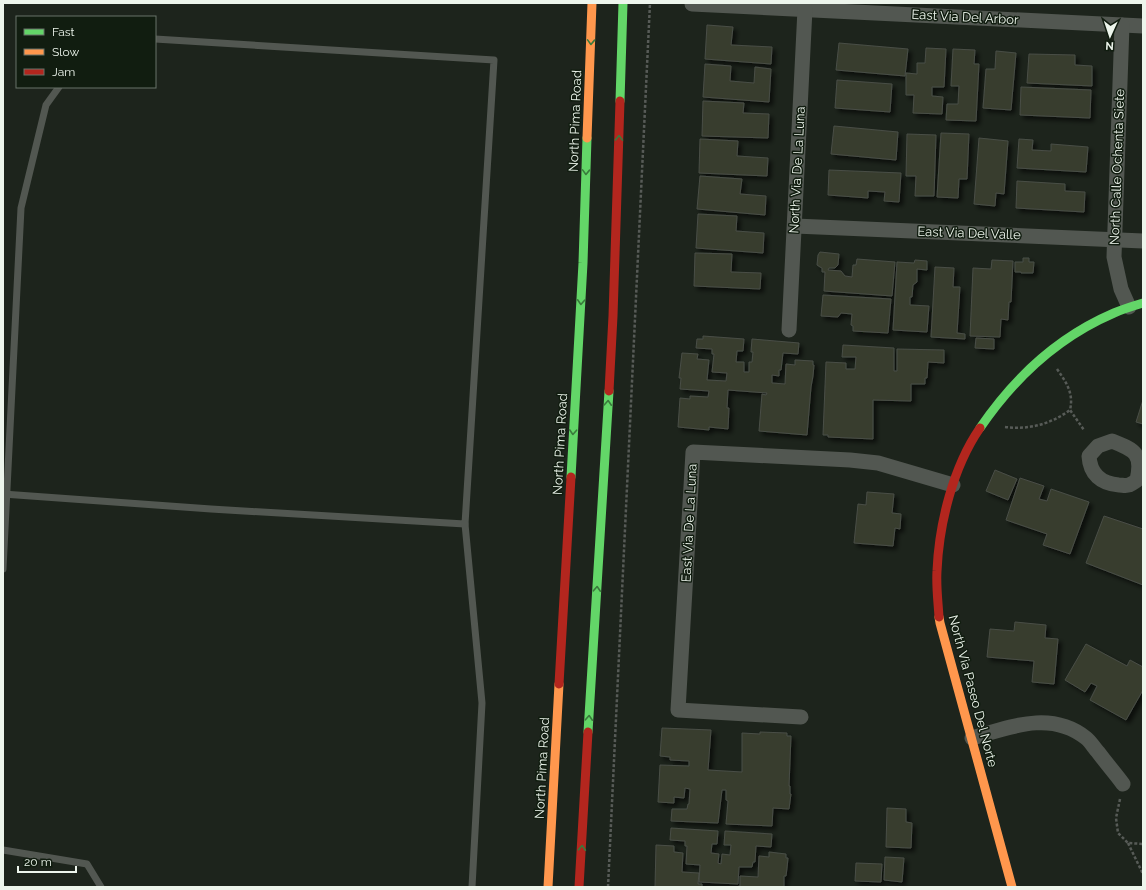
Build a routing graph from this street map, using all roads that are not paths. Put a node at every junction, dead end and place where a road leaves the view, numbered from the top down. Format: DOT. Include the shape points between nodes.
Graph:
graph roads {
  1 [pos="592,3"];
  2 [pos="623,3"];
  3 [pos="692,4"];
  4 [pos="805,10"];
  5 [pos="1122,25"];
  6 [pos="1143,26"];
  7 [pos="156,39"];
  8 [pos="58,88"];
  9 [pos="795,226"];
  10 [pos="1114,240"];
  11 [pos="1143,241"];
  12 [pos="1136,305"];
  13 [pos="789,330"];
  14 [pos="954,485"];
  15 [pos="5,494"];
  16 [pos="465,524"];
  17 [pos="3,569"];
  18 [pos="801,717"];
  19 [pos="972,738"];
  20 [pos="1123,784"];
  21 [pos="3,850"];
  22 [pos="102,887"];
  23 [pos="472,887"];
  24 [pos="548,887"];
  25 [pos="579,887"];
  26 [pos="1012,887"];
  1 -- 24 [label="main road, North Pima Road, one-way" via="583,263"];
  25 -- 2 [label="main road, one-way" via="613,316"];
  3 -- 4 [label="street, East Via Del Arbor"];
  4 -- 5 [label="street, East Via Del Arbor"];
  4 -- 9 [label="street, North Via De La Luna"];
  5 -- 6 [label="street, East Via Del Arbor"];
  5 -- 10 [label="street, North Calle Ochenta Siete"];
  7 -- 16 [label="lane" via="494,60"];
  8 -- 15 [label="lane" via="46,106 21,208"];
  9 -- 10 [label="street, East Via Del Valle"];
  9 -- 13 [label="street, North Via De La Luna"];
  10 -- 11 [label="street, East Via Del Valle"];
  10 -- 12 [label="street, North Calle Ochenta Siete" via="1114,257 1121,289"];
  12 -- 14 [label="main road, North Via Paseo Del Norte" via="1108,315 1054,346 1034,364 987,415 964,458"];
  14 -- 18 [label="street, East Via De La Luna" via="878,463 693,452 678,710"];
  14 -- 19 [label="main road, North Via Paseo Del Norte" via="942,527 937,558 937,592 940,623"];
  15 -- 16 [label="lane"];
  15 -- 17 [label="lane"];
  16 -- 23 [label="lane" via="482,703"];
  19 -- 20 [label="street" via="1012,726 1054,723 1087,739"];
  19 -- 26 [label="main road, North Via Paseo Del Norte"];
  21 -- 22 [label="lane" via="87,864"];
}
